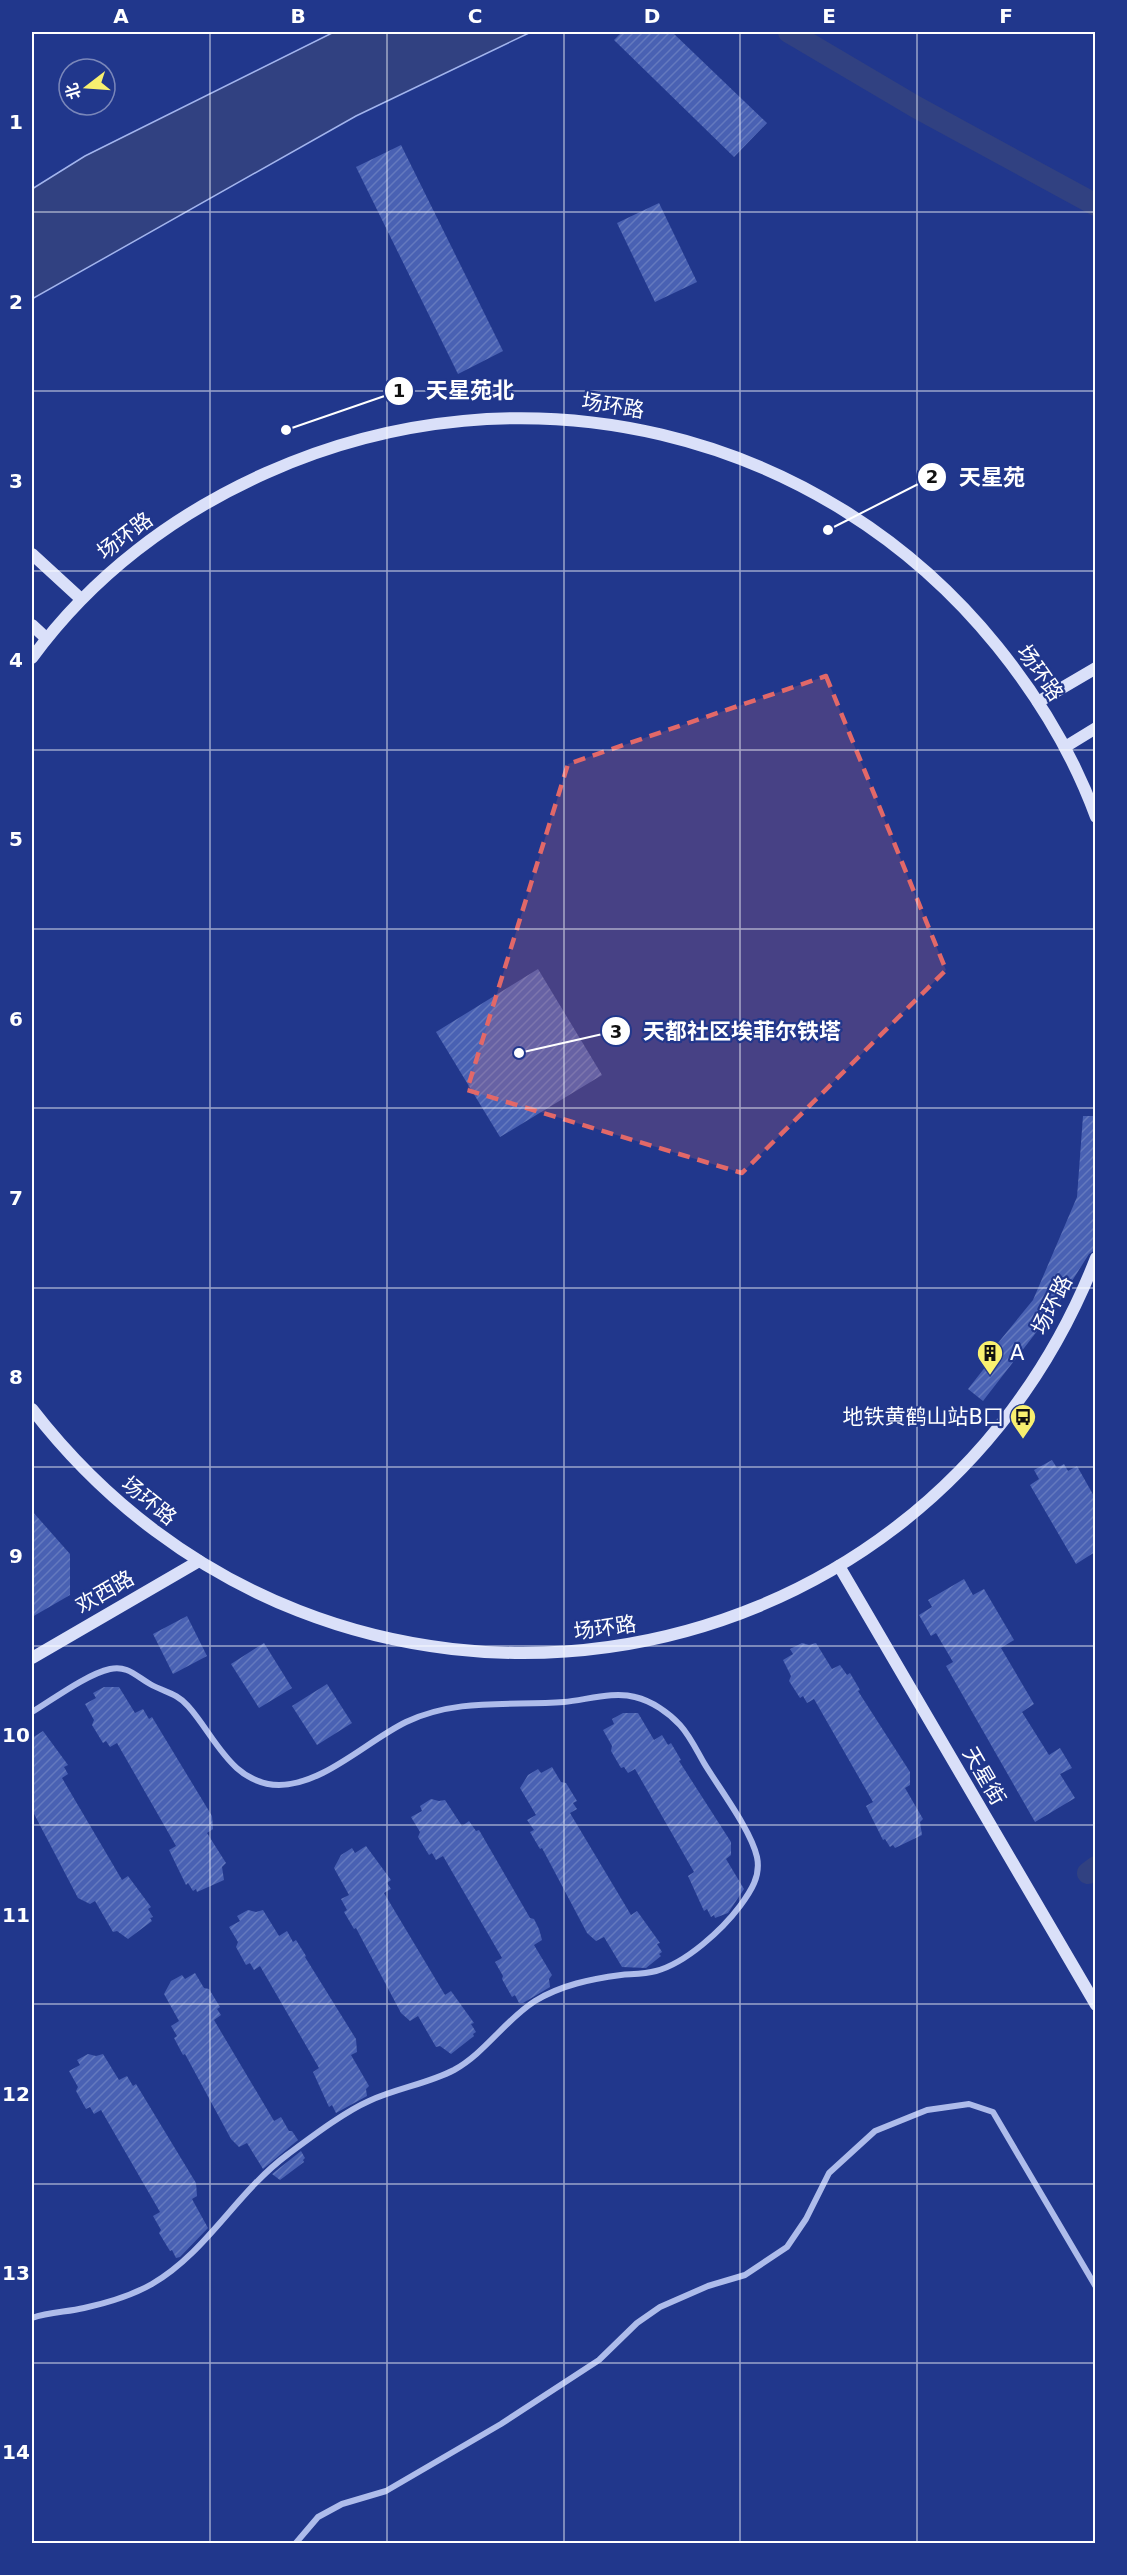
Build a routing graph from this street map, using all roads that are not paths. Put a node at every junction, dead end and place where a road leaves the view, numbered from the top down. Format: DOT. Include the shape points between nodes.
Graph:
graph roads {
  1 [pos="32,554"];
  2 [pos="81,599"];
  3 [pos="32,625"];
  4 [pos="46,638"];
  5 [pos="32,658"];
  6 [pos="1095,668"];
  7 [pos="1038,702"];
  8 [pos="1095,728"];
  9 [pos="1065,747"];
  10 [pos="1095,817"];
  11 [pos="1095,1258"];
  12 [pos="32,1409"];
  13 [pos="199,1561"];
  14 [pos="839,1566"];
  15 [pos="32,1658"];
  16 [pos="32,1712"];
  17 [pos="1095,2005"];
  18 [pos="1095,2287"];
  19 [pos="32,2318"];
  20 [pos="295,2544"];
  1 -- 2 [label="main road"];
  2 -- 4 [label="main road, 场环路"];
  2 -- 7 [label="main road, 场环路" via="106,574 184,516 303,456 379,433 439,422 496,417 573,419 624,426 720,451 787,478 841,508 940,583 975,619"];
  3 -- 4 [label="main road"];
  4 -- 5 [label="main road, 场环路"];
  6 -- 7 [label="main road"];
  7 -- 9 [label="main road, 场环路"];
  8 -- 9 [label="main road"];
  9 -- 10 [label="main road, 场环路"];
  11 -- 14 [label="main road, 场环路" via="1044,1365 1000,1426 955,1476 905,1521"];
  12 -- 13 [label="main road, 场环路" via="56,1441 100,1486 156,1534"];
  13 -- 14 [label="main road, 场环路" via="277,1604 348,1629 409,1644 490,1654 562,1653 647,1642 728,1619 795,1591"];
  13 -- 15 [label="main road, 欢西路"];
  14 -- 17 [label="main road, 天星街"];
  16 -- 19 [label="street" via="103,1670 118,1667 171,1692 187,1704 225,1758 259,1781 278,1785 316,1777 386,1732 429,1712 473,1703 521,1704 631,1695 665,1712 682,1727 757,1856 752,1889 738,1910 679,1960 657,1971 592,1979 536,2000 458,2068 365,2102 296,2149 254,2182 202,2244 151,2284 123,2298"];
  18 -- 20 [label="street" via="993,2112 969,2104 927,2110 875,2131 829,2173 787,2247 745,2275 660,2307 637,2323 599,2360 501,2424 386,2491 342,2504 318,2517"];
}
